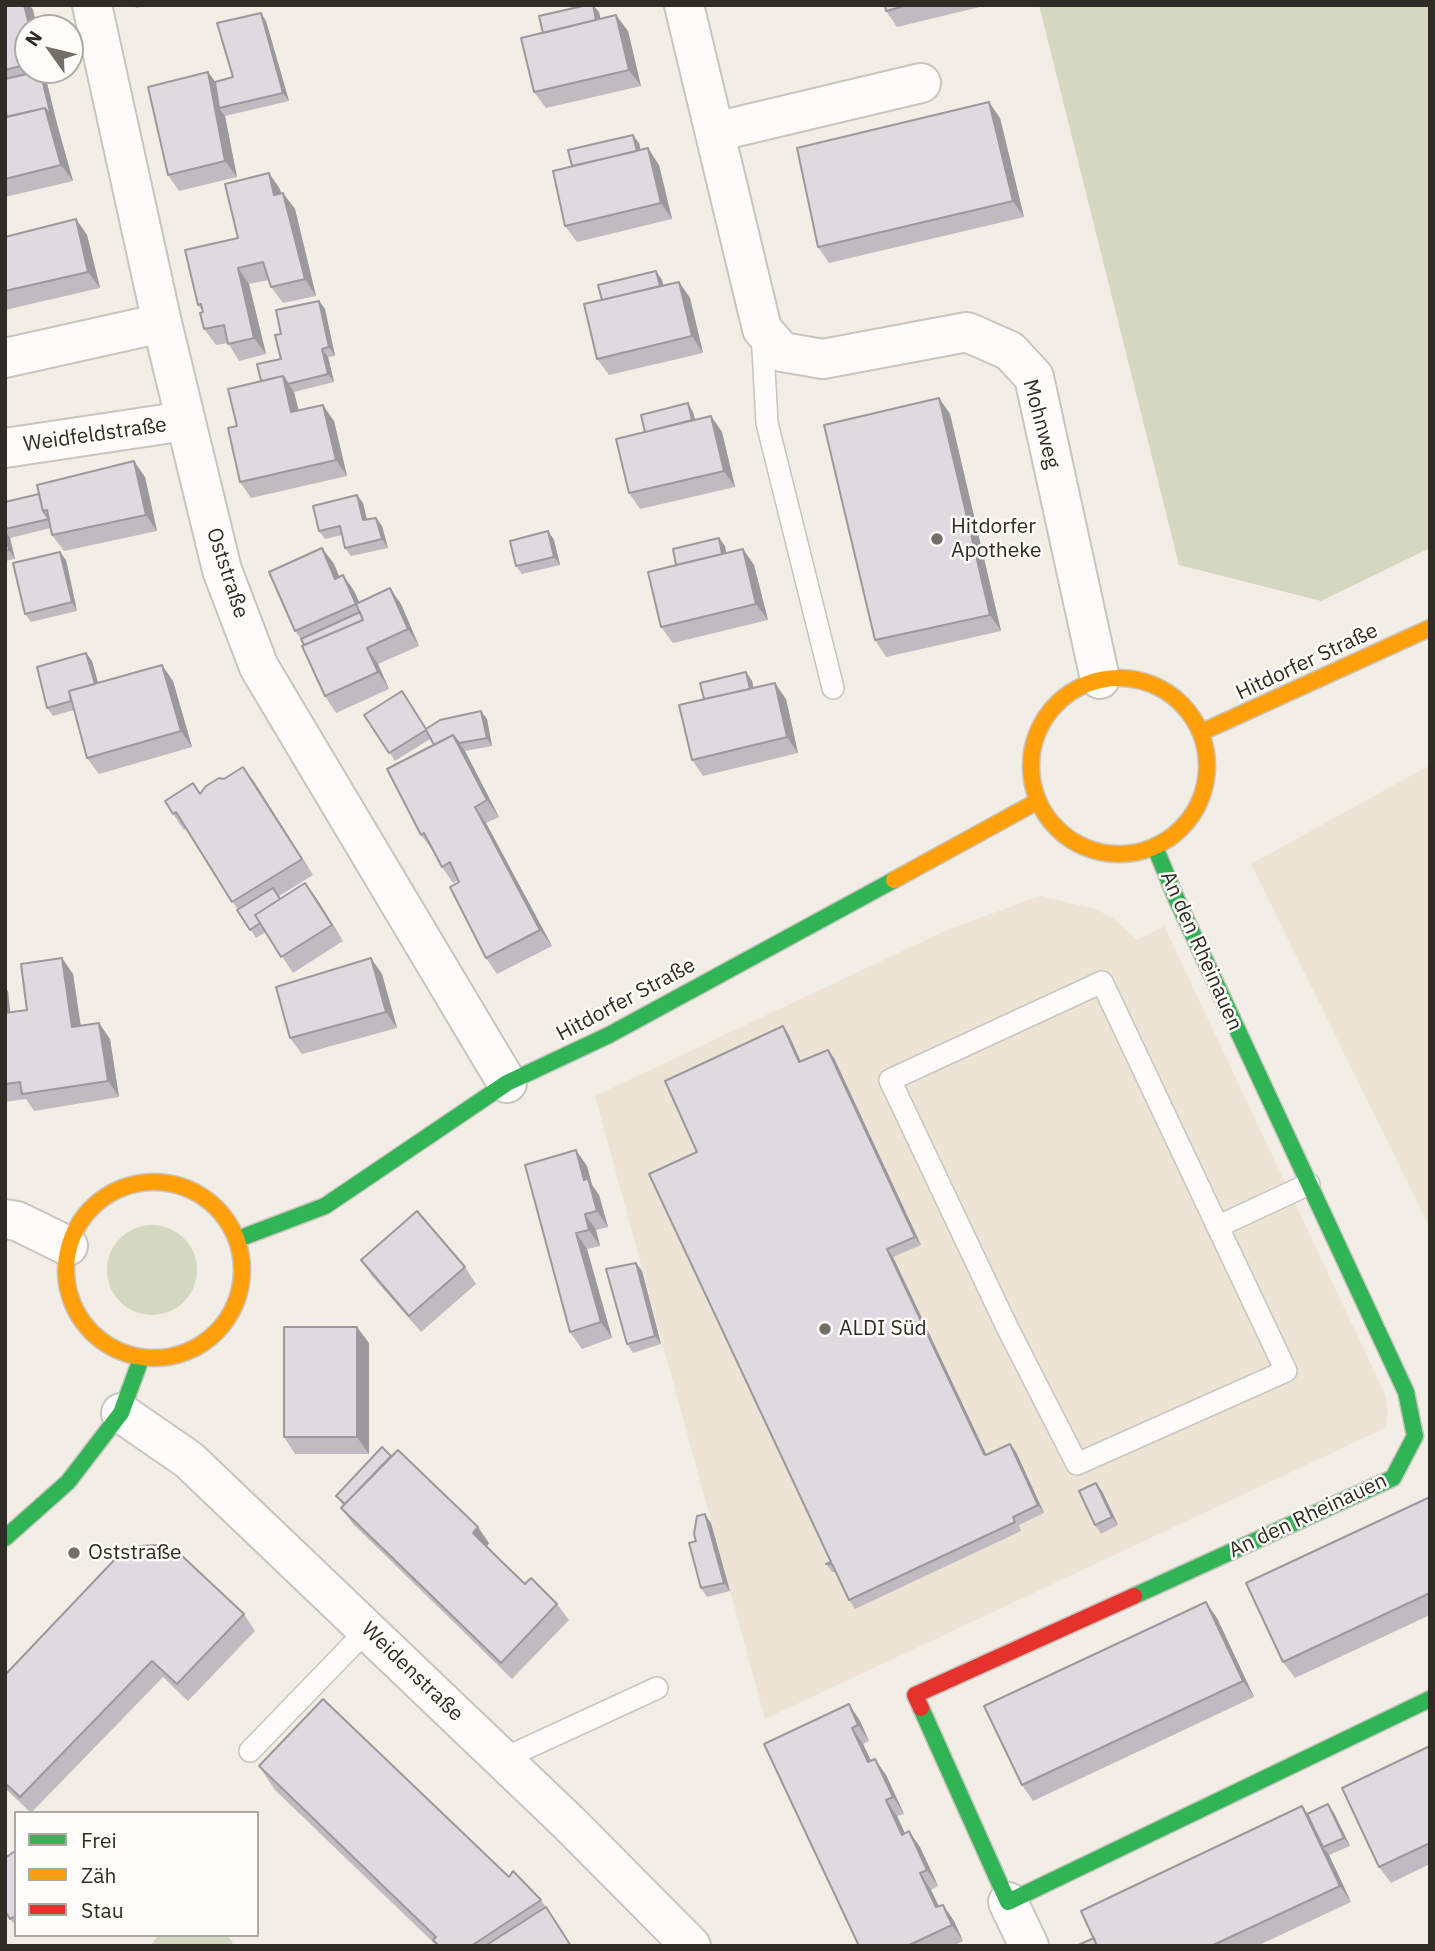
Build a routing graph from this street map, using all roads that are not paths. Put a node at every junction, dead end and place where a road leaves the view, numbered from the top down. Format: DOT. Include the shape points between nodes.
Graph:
graph roads {
  1 [pos="92,5"];
  2 [pos="684,5"];
  3 [pos="921,83"];
  4 [pos="715,132"];
  5 [pos="162,323"];
  6 [pos="762,329"];
  7 [pos="5,358"];
  8 [pos="185,421"];
  9 [pos="5,448"];
  10 [pos="1430,628"];
  11 [pos="1100,680"];
  12 [pos="833,688"];
  13 [pos="1202,732"];
  14 [pos="1038,801"];
  15 [pos="1155,847"];
  16 [pos="507,1083"];
  17 [pos="1309,1184"];
  18 [pos="5,1219"];
  19 [pos="1219,1226"];
  20 [pos="238,1239"];
  21 [pos="68,1246"];
  22 [pos="141,1359"];
  23 [pos="121,1412"];
  24 [pos="5,1538"];
  25 [pos="367,1630"];
  26 [pos="657,1688"];
  27 [pos="1430,1699"];
  28 [pos="250,1751"];
  29 [pos="503,1759"];
  30 [pos="1008,1902"];
  31 [pos="691,1946"];
  32 [pos="1029,1946"];
  1 -- 5 [label="street, Oststraße"];
  2 -- 4 [label="street"];
  3 -- 4 [label="street"];
  4 -- 6 [label="street"];
  5 -- 7 [label="street"];
  5 -- 8 [label="street, Oststraße"];
  6 -- 11 [label="street, Mohnweg" via="782,352 823,359 967,332 1010,351 1034,377"];
  6 -- 12 [label="lane" via="767,423"];
  8 -- 9 [label="street, Weidfeldstraße"];
  8 -- 16 [label="street, Oststraße" via="222,570 259,667"];
  10 -- 13 [label="street, Hitdorfer Straße"];
  11 -- 13 [label="street" via="1131,678 1160,687 1185,706"];
  11 -- 14 [label="street" via="1071,691 1048,713 1035,740 1032,761"];
  13 -- 15 [label="street" via="1208,758 1206,786 1196,811 1178,832"];
  14 -- 15 [label="street" via="1053,825 1074,842 1100,853 1128,854"];
  14 -- 16 [label="street, Hitdorfer Straße" via="609,1035"];
  15 -- 17 [label="street, An den Rheinauen"];
  16 -- 20 [label="street, Hitdorfer Straße" via="325,1206"];
  17 -- 19 [label="lane"];
  17 -- 30 [label="street, An den Rheinauen" via="1406,1392 1415,1436 1393,1478 915,1695"];
  18 -- 21 [label="street"];
  19 -- 19 [label="lane" via="1102,982 890,1080 1077,1464 1286,1371"];
  20 -- 21 [label="street" via="218,1207 187,1187 151,1181 114,1190 85,1213"];
  20 -- 22 [label="street" via="243,1269 239,1300 224,1326 200,1346 172,1358"];
  21 -- 22 [label="street" via="65,1284 79,1319 106,1346"];
  22 -- 23 [label="street"];
  23 -- 24 [label="street" via="68,1482"];
  23 -- 25 [label="street, Weidenstraße" via="190,1460"];
  25 -- 28 [label="lane"];
  25 -- 29 [label="street, Weidenstraße"];
  26 -- 29 [label="lane"];
  27 -- 30 [label="street"];
  29 -- 31 [label="street, Weidenstraße"];
  30 -- 32 [label="street, An den Rheinauen"];
}
